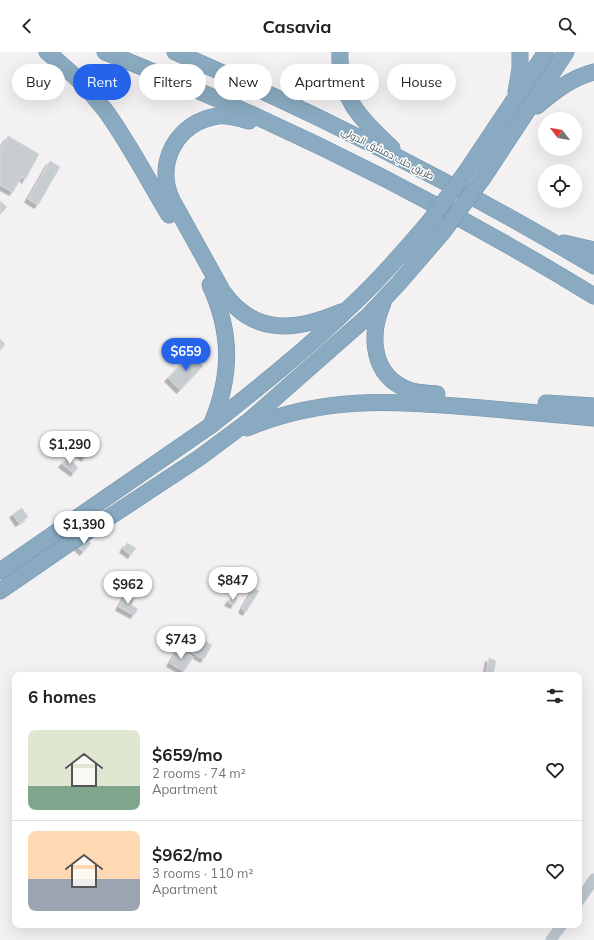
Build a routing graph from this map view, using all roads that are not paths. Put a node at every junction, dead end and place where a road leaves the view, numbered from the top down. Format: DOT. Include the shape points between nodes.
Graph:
graph roads {
  1 [pos="47,52"];
  2 [pos="105,52"];
  3 [pos="175,52"];
  4 [pos="340,52"];
  5 [pos="520,52"];
  6 [pos="546,52"];
  7 [pos="566,52"];
  8 [pos="594,72"];
  9 [pos="512,104"];
  10 [pos="526,114"];
  11 [pos="305,138"];
  12 [pos="408,162"];
  13 [pos="552,241"];
  14 [pos="594,250"];
  15 [pos="594,266"];
  16 [pos="387,296"];
  17 [pos="594,296"];
  18 [pos="351,306"];
  19 [pos="594,406"];
  20 [pos="594,418"];
  21 [pos="210,426"];
  22 [pos="231,435"];
  23 [pos="0,571"];
  24 [pos="0,591"];
  25 [pos="594,879"];
  26 [pos="582,897"];
  27 [pos="560,928"];
  28 [pos="551,940"];
  1 -- 21 [label="highway" via="75,76 117,128 215,297 223,324 227,352 223,390"];
  2 -- 11 [label="highway" via="199,90"];
  3 -- 12 [label="highway, طريق حلب دمشق الدولي" via="268,93"];
  4 -- 12 [label="highway" via="342,81 348,99 376,133"];
  5 -- 9 [label="highway" via="519,78"];
  6 -- 9 [label="highway"];
  7 -- 10 [label="highway"];
  8 -- 10 [label="highway" via="562,86"];
  9 -- 18 [label="highway, bridge" via="429,222 391,266"];
  10 -- 16 [label="highway, bridge" via="443,232"];
  11 -- 17 [label="highway" via="467,223"];
  11 -- 18 [label="highway" via="240,118 208,118 190,128 175,143 166,168 167,187 218,285 233,305 247,316 271,325 290,326 317,321"];
  12 -- 13 [label="highway, طريق حلب دمشق الدولي"];
  13 -- 14 [label="highway"];
  13 -- 15 [label="highway, طريق حلب دمشق الدولي"];
  16 -- 19 [label="highway" via="376,328 376,353 386,373 403,387 430,394"];
  16 -- 22 [label="highway" via="342,340"];
  18 -- 21 [label="highway" via="290,361"];
  20 -- 22 [label="highway" via="406,402 368,402 308,408 266,420"];
  21 -- 23 [label="highway"];
  22 -- 24 [label="highway"];
  25 -- 26 [label="street"];
  27 -- 28 [label="street"];
}
